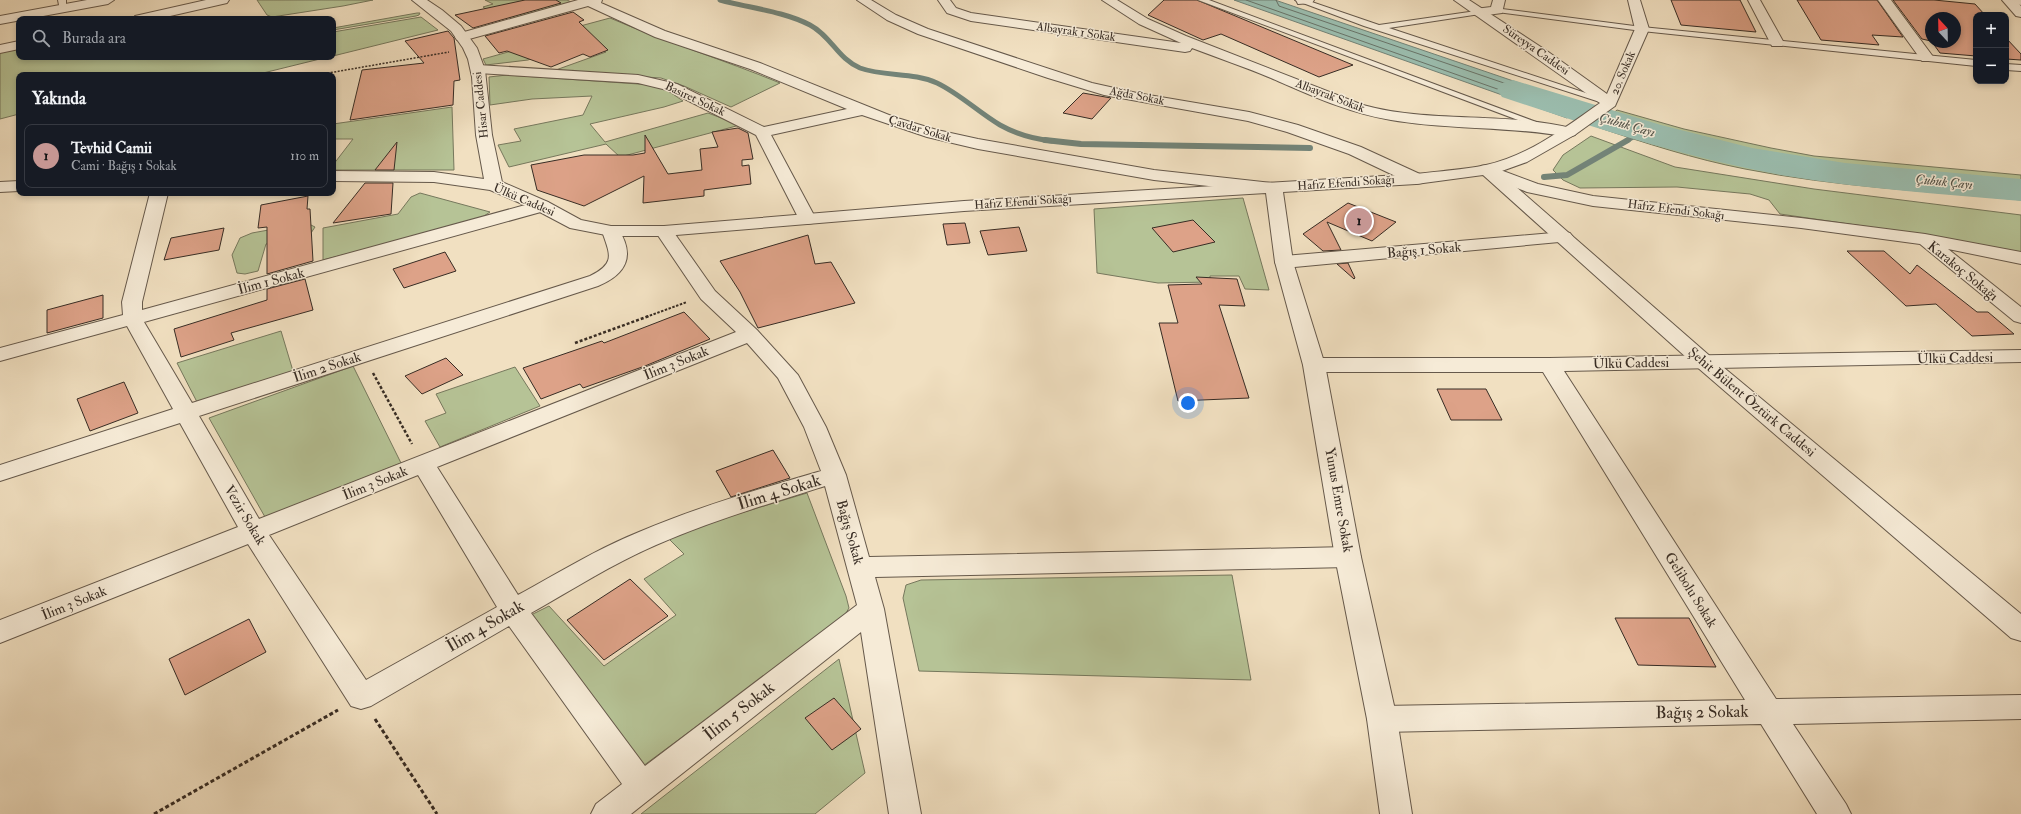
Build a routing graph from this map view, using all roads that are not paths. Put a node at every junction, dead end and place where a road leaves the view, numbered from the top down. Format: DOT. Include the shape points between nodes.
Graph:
graph roads {
  1 [pos="108,0"];
  2 [pos="223,0"];
  3 [pos="418,0"];
  4 [pos="863,0"];
  5 [pos="944,0"];
  6 [pos="1108,0"];
  7 [pos="1202,0"];
  8 [pos="1303,0"];
  9 [pos="1460,0"];
  10 [pos="1634,0"];
  11 [pos="1754,0"];
  12 [pos="1884,0"];
  13 [pos="2008,0"];
  14 [pos="2014,0"];
  15 [pos="589,1"];
  16 [pos="2021,1"];
  17 [pos="62,4"];
  18 [pos="1498,5"];
  19 [pos="167,6"];
  20 [pos="1480,12"];
  21 [pos="2021,13"];
  22 [pos="146,16"];
  23 [pos="0,20"];
  24 [pos="1379,28"];
  25 [pos="1642,29"];
  26 [pos="466,43"];
  27 [pos="1777,43"];
  28 [pos="16,46"];
  29 [pos="0,49"];
  30 [pos="1214,52"];
  31 [pos="1927,58"];
  32 [pos="1973,63"];
  33 [pos="2009,67"];
  34 [pos="2021,68"];
  35 [pos="478,70"];
  36 [pos="1610,103"];
  37 [pos="862,110"];
  38 [pos="1542,126"];
  39 [pos="1570,131"];
  40 [pos="762,132"];
  41 [pos="1487,170"];
  42 [pos="336,176"];
  43 [pos="1416,178"];
  44 [pos="16,186"];
  45 [pos="494,186"];
  46 [pos="0,187"];
  47 [pos="1274,188"];
  48 [pos="158,196"];
  49 [pos="542,206"];
  50 [pos="807,219"];
  51 [pos="611,231"];
  52 [pos="664,231"];
  53 [pos="1564,237"];
  54 [pos="1925,239"];
  55 [pos="2021,258"];
  56 [pos="1284,262"];
  57 [pos="2021,317"];
  58 [pos="133,319"];
  59 [pos="750,334"];
  60 [pos="0,355"];
  61 [pos="2021,356"];
  62 [pos="1704,362"];
  63 [pos="1314,365"];
  64 [pos="1549,365"];
  65 [pos="185,413"];
  66 [pos="423,464"];
  67 [pos="0,473"];
  68 [pos="834,475"];
  69 [pos="253,531"];
  70 [pos="1348,557"];
  71 [pos="860,567"];
  72 [pos="871,609"];
  73 [pos="513,610"];
  74 [pos="2021,630"];
  75 [pos="0,632"];
  76 [pos="361,697"];
  77 [pos="2021,707"];
  78 [pos="1768,711"];
  79 [pos="1382,719"];
  80 [pos="642,786"];
  81 [pos="607,814"];
  82 [pos="905,814"];
  83 [pos="1396,814"];
  84 [pos="1835,814"];
  1 -- 17 [label="street"];
  2 -- 19 [label="street"];
  3 -- 26 [label="street, Hisar Caddesi" via="444,17"];
  4 -- 43 [label="street, Ağda Sokak" via="885,14 928,33 1054,75 1121,94 1208,109 1273,124 1360,151"];
  5 -- 30 [label="street, Albayrak 1 Sokak" via="950,10 971,17"];
  6 -- 30 [label="street, Albayrak Sokak" via="1133,16"];
  7 -- 38 [label="lane"];
  8 -- 24 [label="lane"];
  9 -- 20 [label="street, Süreyya Caddesi"];
  10 -- 25 [label="street"];
  11 -- 27 [label="street"];
  12 -- 31 [label="street"];
  13 -- 21 [label="street"];
  14 -- 16 [label="street"];
  15 -- 26 [label="street"];
  15 -- 37 [label="street, Çavdar Sokak" via="660,34 755,66"];
  17 -- 23 [label="street"];
  18 -- 20 [label="street"];
  18 -- 25 [label="lane"];
  19 -- 22 [label="street"];
  20 -- 24 [label="lane"];
  20 -- 36 [label="street, Süreyya Caddesi"];
  24 -- 36 [label="lane"];
  25 -- 27 [label="lane"];
  25 -- 36 [label="street, 20. Sokak"];
  26 -- 35 [label="street, Hisar Caddesi"];
  27 -- 31 [label="lane"];
  28 -- 29 [label="street"];
  30 -- 38 [label="street, Albayrak Sokak" via="1337,101 1375,112 1393,116"];
  31 -- 32 [label="lane"];
  33 -- 34 [label="lane"];
  35 -- 40 [label="street, Basiret Sokak" via="652,81 672,87"];
  35 -- 45 [label="street, Hisar Caddesi" via="483,129"];
  36 -- 39 [label="street, 20. Sokak"];
  37 -- 40 [label="street"];
  37 -- 47 [label="street, Çavdar Sokak" via="912,128 978,144 1154,175"];
  38 -- 39 [label="street, Albayrak Sokak"];
  39 -- 41 [label="street, 20. Sokak" via="1521,159"];
  40 -- 50 [label="street"];
  41 -- 43 [label="street, Hafız Efendi Sokağı"];
  41 -- 53 [label="street, Şehit Bülent Öztürk Caddesi"];
  41 -- 54 [label="street, Hafız Efendi Sokağı" via="1533,188 1593,201"];
  42 -- 45 [label="street, Ülkü Caddesi" via="434,177"];
  43 -- 47 [label="street, Hafız Efendi Sokağı"];
  44 -- 46 [label="street"];
  45 -- 49 [label="street, Ülkü Caddesi"];
  47 -- 50 [label="street, Hafız Efendi Sokağı" via="964,206"];
  47 -- 56 [label="street, Yunus Emre Sokak"];
  48 -- 58 [label="street, Vezir Sokak" via="132,302"];
  49 -- 51 [label="street, Ülkü Caddesi" via="576,224"];
  49 -- 58 [label="street, İlim 1 Sokak"];
  50 -- 52 [label="street, Hafız Efendi Sokağı"];
  51 -- 52 [label="street, Ülkü Caddesi"];
  51 -- 65 [label="street, İlim 2 Sokak" via="619,256 615,267 604,276 586,284"];
  52 -- 59 [label="street, Bağış Sokak" via="708,294"];
  53 -- 56 [label="street, Bağış 1 Sokak"];
  53 -- 62 [label="street, Şehit Bülent Öztürk Caddesi"];
  54 -- 55 [label="street, Hafız Efendi Sokağı"];
  54 -- 57 [label="street, Karakoç Sokağı"];
  56 -- 63 [label="street, Yunus Emre Sokak"];
  58 -- 60 [label="street, İlim 1 Sokak"];
  58 -- 65 [label="street, Vezir Sokak"];
  59 -- 66 [label="street, İlim 3 Sokak"];
  59 -- 68 [label="street, Bağış Sokak" via="787,375 815,427"];
  61 -- 62 [label="street, Ülkü Caddesi"];
  62 -- 64 [label="street, Ülkü Caddesi"];
  62 -- 74 [label="street, Şehit Bülent Öztürk Caddesi"];
  63 -- 64 [label="street, Ülkü Caddesi"];
  63 -- 70 [label="street, Yunus Emre Sokak"];
  64 -- 78 [label="street, Gelibolu Sokak"];
  65 -- 67 [label="street, İlim 2 Sokak"];
  65 -- 69 [label="street, Vezir Sokak"];
  66 -- 69 [label="street, İlim 3 Sokak"];
  66 -- 73 [label="street"];
  68 -- 71 [label="street, Bağış Sokak"];
  68 -- 73 [label="street, İlim 4 Sokak" via="718,511 648,538"];
  69 -- 75 [label="street, İlim 3 Sokak"];
  69 -- 76 [label="street, Vezir Sokak"];
  70 -- 71 [label="street"];
  70 -- 79 [label="street, Yunus Emre Sokak"];
  71 -- 72 [label="street, Bağış Sokak"];
  72 -- 80 [label="street, İlim 5 Sokak"];
  72 -- 82 [label="street, Bağış Sokak"];
  73 -- 76 [label="street, İlim 4 Sokak"];
  73 -- 80 [label="street"];
  77 -- 78 [label="street, Bağış 2 Sokak"];
  78 -- 79 [label="street, Bağış 2 Sokak"];
  78 -- 84 [label="street, Gelibolu Sokak"];
  79 -- 83 [label="street, Yunus Emre Sokak"];
  80 -- 81 [label="street, İlim 5 Sokak"];
}
